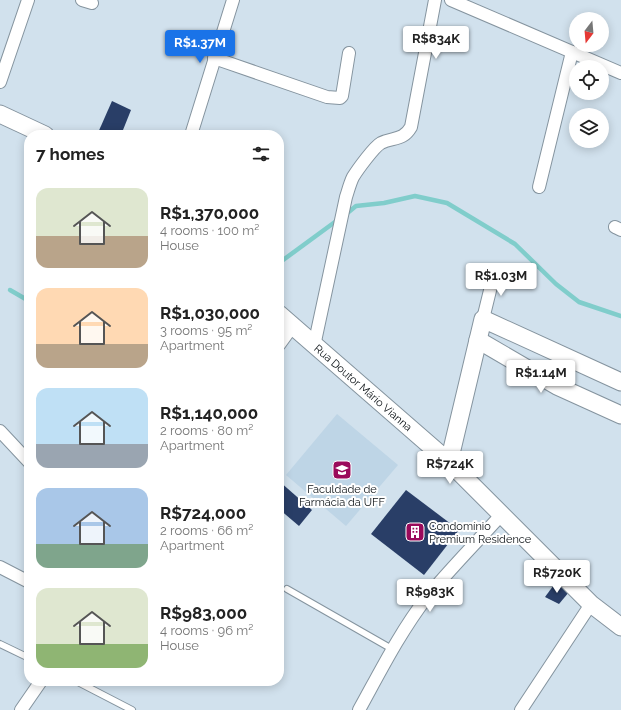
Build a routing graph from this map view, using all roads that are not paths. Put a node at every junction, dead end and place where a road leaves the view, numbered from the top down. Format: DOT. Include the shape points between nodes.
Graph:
graph roads {
  1 [pos="28,0"];
  2 [pos="233,0"];
  3 [pos="434,0"];
  4 [pos="451,0"];
  5 [pos="569,51"];
  6 [pos="572,52"];
  7 [pos="349,53"];
  8 [pos="214,58"];
  9 [pos="621,73"];
  10 [pos="0,82"];
  11 [pos="0,114"];
  12 [pos="34,130"];
  13 [pos="192,130"];
  14 [pos="539,187"];
  15 [pos="496,270"];
  16 [pos="284,319"];
  17 [pos="483,319"];
  18 [pos="292,326"];
  19 [pos="284,338"];
  20 [pos="478,340"];
  21 [pos="314,346"];
  22 [pos="621,382"];
  23 [pos="621,415"];
  24 [pos="0,431"];
  25 [pos="24,457"];
  26 [pos="449,462"];
  27 [pos="501,515"];
  28 [pos="0,567"];
  29 [pos="24,579"];
  30 [pos="287,590"];
  31 [pos="591,604"];
  32 [pos="621,627"];
  33 [pos="0,644"];
  34 [pos="392,649"];
  35 [pos="24,656"];
  36 [pos="38,686"];
  37 [pos="86,686"];
  38 [pos="21,710"];
  39 [pos="132,710"];
  40 [pos="358,710"];
  41 [pos="521,710"];
  1 -- 10 [label="street"];
  2 -- 8 [label="street"];
  3 -- 21 [label="street" via="411,127 403,136 377,146 353,178 346,198"];
  4 -- 5 [label="street"];
  6 -- 9 [label="street"];
  6 -- 14 [label="street"];
  7 -- 8 [label="street" via="342,96 337,99"];
  8 -- 13 [label="street"];
  11 -- 12 [label="main road"];
  15 -- 17 [label="street"];
  16 -- 18 [label="main road, Rua Doutor Mário Vianna"];
  17 -- 20 [label="main road"];
  17 -- 22 [label="main road"];
  18 -- 19 [label="street"];
  18 -- 21 [label="main road, Rua Doutor Mário Vianna"];
  20 -- 23 [label="main road" via="557,386"];
  20 -- 26 [label="main road"];
  21 -- 26 [label="main road, Rua Doutor Mário Vianna"];
  24 -- 25 [label="street"];
  26 -- 27 [label="main road, Rua Doutor Mário Vianna"];
  27 -- 31 [label="main road, Rua Doutor Mário Vianna"];
  27 -- 34 [label="street" via="427,597"];
  28 -- 29 [label="street"];
  30 -- 34 [label="lane"];
  31 -- 32 [label="main road, Rua Doutor Mário Vianna"];
  31 -- 41 [label="street"];
  33 -- 35 [label="lane"];
  34 -- 40 [label="street"];
  36 -- 38 [label="street"];
  37 -- 39 [label="lane"];
}
